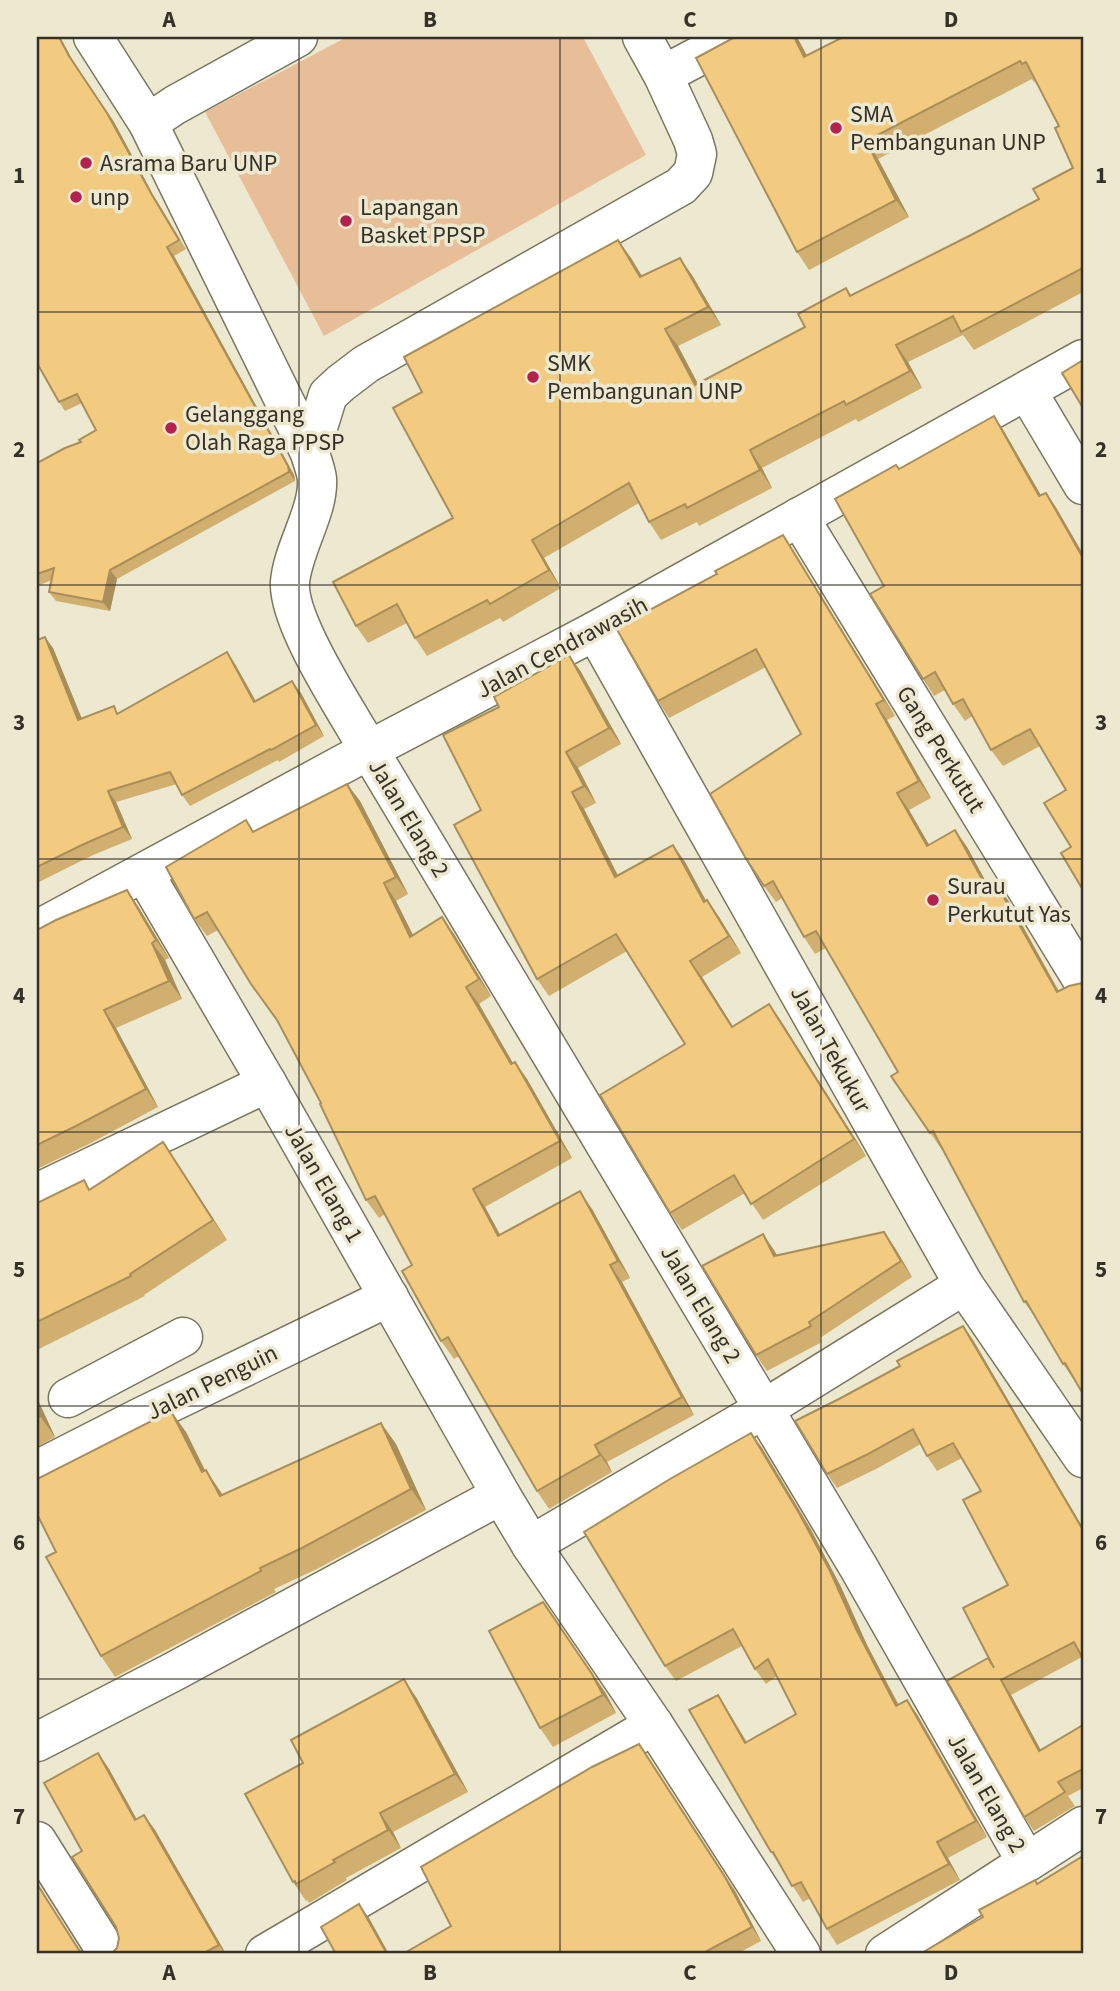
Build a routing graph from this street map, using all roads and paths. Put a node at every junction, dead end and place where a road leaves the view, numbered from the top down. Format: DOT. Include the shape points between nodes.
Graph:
graph roads {
  1 [pos="93,37"];
  2 [pos="298,37"];
  3 [pos="642,37"];
  4 [pos="735,37"];
  5 [pos="663,75"];
  6 [pos="148,123"];
  7 [pos="1083,359"];
  8 [pos="1027,391"];
  9 [pos="310,453"];
  10 [pos="1083,485"];
  11 [pos="799,517"];
  12 [pos="595,631"];
  13 [pos="369,750"];
  14 [pos="144,873"];
  15 [pos="37,930"];
  16 [pos="1083,981"];
  17 [pos="267,1083"];
  18 [pos="37,1193"];
  19 [pos="964,1285"];
  20 [pos="389,1297"];
  21 [pos="183,1338"];
  22 [pos="119,1371"];
  23 [pos="68,1398"];
  24 [pos="764,1409"];
  25 [pos="141,1417"];
  26 [pos="1083,1458"];
  27 [pos="37,1470"];
  28 [pos="501,1495"];
  29 [pos="531,1545"];
  30 [pos="654,1725"];
  31 [pos="37,1742"];
  32 [pos="1083,1826"];
  33 [pos="37,1841"];
  34 [pos="1026,1861"];
  35 [pos="108,1954"];
  36 [pos="265,1954"];
  37 [pos="801,1954"];
  38 [pos="884,1954"];
  1 -- 6 [label="street"];
  2 -- 6 [label="street"];
  3 -- 5 [label="street"];
  4 -- 5 [label="street"];
  5 -- 9 [label="street" via="697,154 693,173 681,186 366,364 328,395"];
  6 -- 9 [label="street"];
  7 -- 8 [label="street, Jalan Cendrawasih"];
  8 -- 10 [label="street"];
  8 -- 11 [label="street, Jalan Cendrawasih"];
  9 -- 13 [label="street, Jalan Elang 2" via="317,479 290,581 291,601 302,630"];
  11 -- 12 [label="street, Jalan Cendrawasih"];
  11 -- 16 [label="street, Gang Perkutut"];
  12 -- 13 [label="street, Jalan Cendrawasih"];
  12 -- 19 [label="street, Jalan Tekukur"];
  13 -- 14 [label="street, Jalan Cendrawasih"];
  13 -- 24 [label="street, Jalan Elang 2"];
  14 -- 15 [label="street, Jalan Cendrawasih"];
  14 -- 17 [label="street, Jalan Elang 1"];
  17 -- 18 [label="street"];
  17 -- 20 [label="street, Jalan Elang 1"];
  19 -- 24 [label="street"];
  19 -- 26 [label="street, Jalan Tekukur"];
  20 -- 25 [label="street, Jalan Penguin"];
  20 -- 28 [label="street, Jalan Elang 1"];
  21 -- 22 [label="street"];
  22 -- 23 [label="street"];
  22 -- 25 [label="street"];
  24 -- 29 [label="street"];
  24 -- 34 [label="street, Jalan Elang 2"];
  25 -- 27 [label="street, Jalan Penguin"];
  28 -- 29 [label="street, Jalan Elang 1"];
  28 -- 31 [label="street"];
  29 -- 30 [label="street, Jalan Elang 1"];
  30 -- 36 [label="street"];
  30 -- 37 [label="street, Jalan Elang 1"];
  32 -- 34 [label="street"];
  33 -- 35 [label="street"];
  34 -- 38 [label="street"];
}
